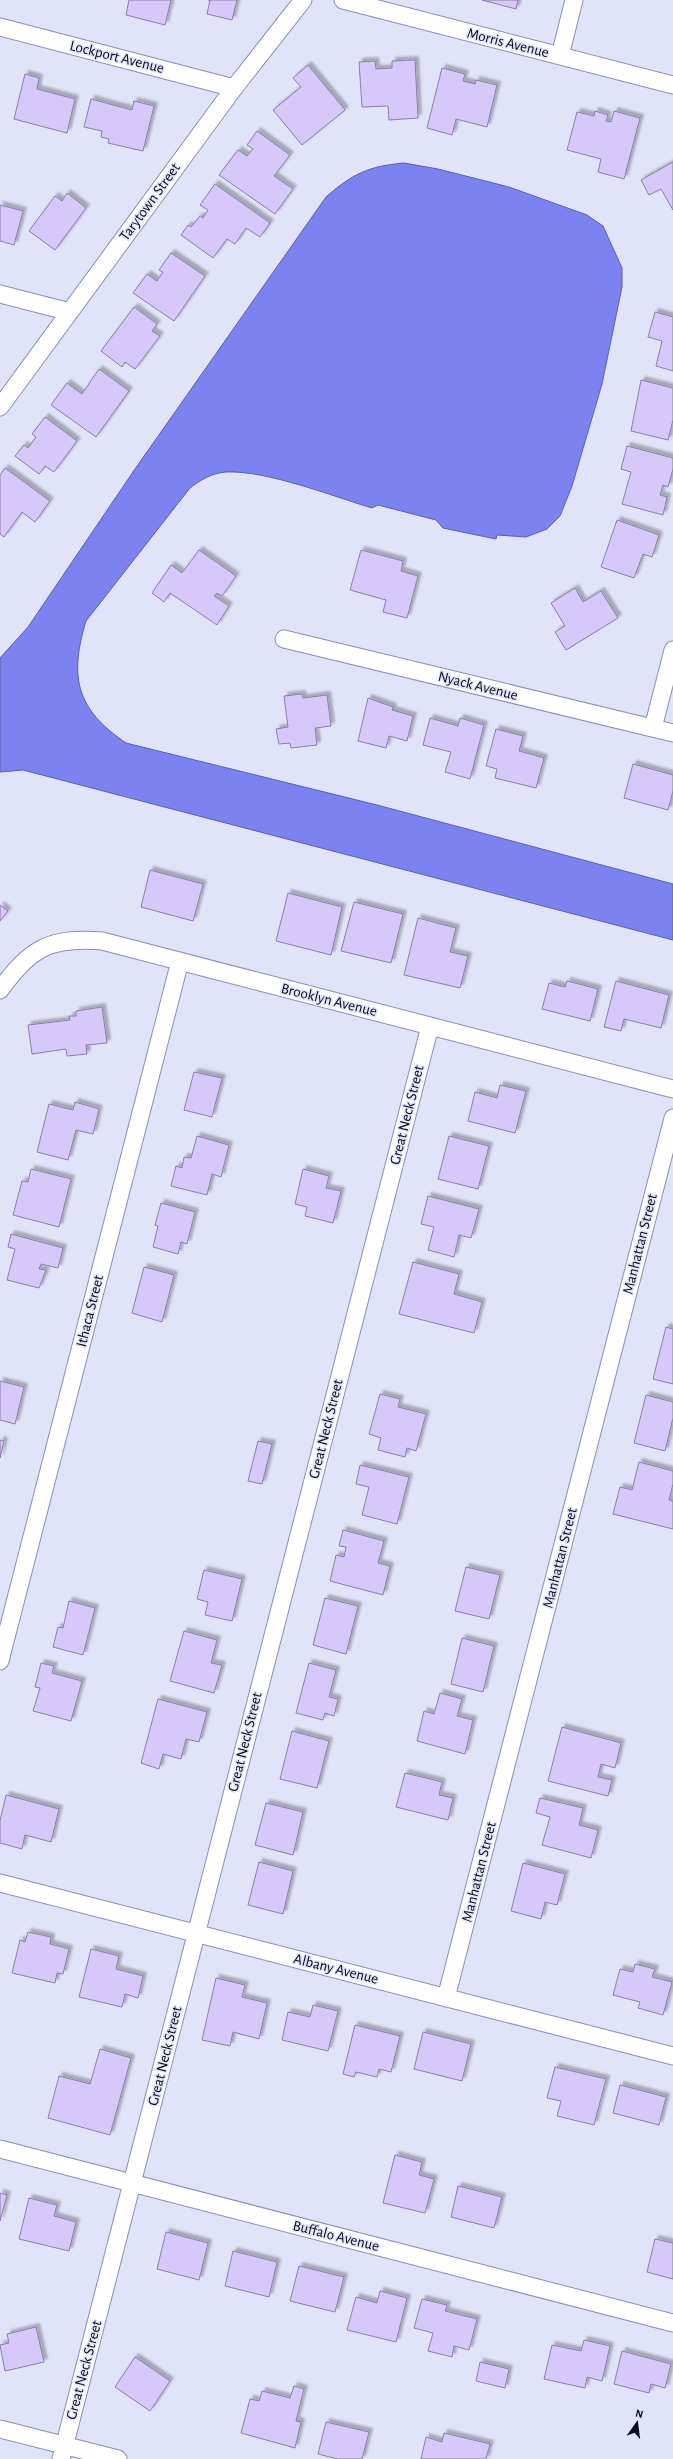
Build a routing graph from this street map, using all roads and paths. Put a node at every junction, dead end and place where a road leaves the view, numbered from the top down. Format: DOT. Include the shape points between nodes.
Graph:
graph roads {
  1 [pos="303,0"];
  2 [pos="343,0"];
  3 [pos="574,0"];
  4 [pos="0,27"];
  5 [pos="560,56"];
  6 [pos="673,85"];
  7 [pos="234,88"];
  8 [pos="0,294"];
  9 [pos="70,312"];
  10 [pos="0,407"];
  11 [pos="284,639"];
  12 [pos="673,650"];
  13 [pos="653,728"];
  14 [pos="673,733"];
  15 [pos="180,961"];
  16 [pos="0,990"];
  17 [pos="430,1026"];
  18 [pos="673,1089"];
  19 [pos="673,1118"];
  20 [pos="0,1662"];
  21 [pos="0,1883"];
  22 [pos="196,1933"];
  23 [pos="446,1998"];
  24 [pos="673,2056"];
  25 [pos="0,2149"];
  26 [pos="132,2183"];
  27 [pos="673,2323"];
  28 [pos="0,2429"];
  29 [pos="62,2452"];
  30 [pos="118,2459"];
  1 -- 7 [label="street, Tarytown Street"];
  2 -- 5 [label="street, Morris Avenue"];
  3 -- 5 [label="street"];
  4 -- 7 [label="street, Lockport Avenue"];
  5 -- 6 [label="street, Morris Avenue"];
  7 -- 9 [label="street, Tarytown Street"];
  8 -- 9 [label="street"];
  9 -- 10 [label="street, Tarytown Street"];
  11 -- 13 [label="street, Nyack Avenue"];
  12 -- 13 [label="street"];
  13 -- 14 [label="street, Nyack Avenue"];
  15 -- 16 [label="street, Brooklyn Avenue" via="102,941 72,939 37,951 19,964"];
  15 -- 17 [label="street, Brooklyn Avenue"];
  15 -- 20 [label="street, Ithaca Street"];
  17 -- 18 [label="street, Brooklyn Avenue"];
  17 -- 22 [label="street, Great Neck Street"];
  19 -- 23 [label="street, Manhattan Street"];
  21 -- 22 [label="street, Albany Avenue"];
  22 -- 23 [label="street, Albany Avenue"];
  22 -- 26 [label="street, Great Neck Street"];
  23 -- 24 [label="street, Albany Avenue"];
  25 -- 26 [label="street, Buffalo Avenue"];
  26 -- 27 [label="street, Buffalo Avenue"];
  26 -- 29 [label="street, Great Neck Street"];
  28 -- 29 [label="street"];
  29 -- 30 [label="street"];
}
